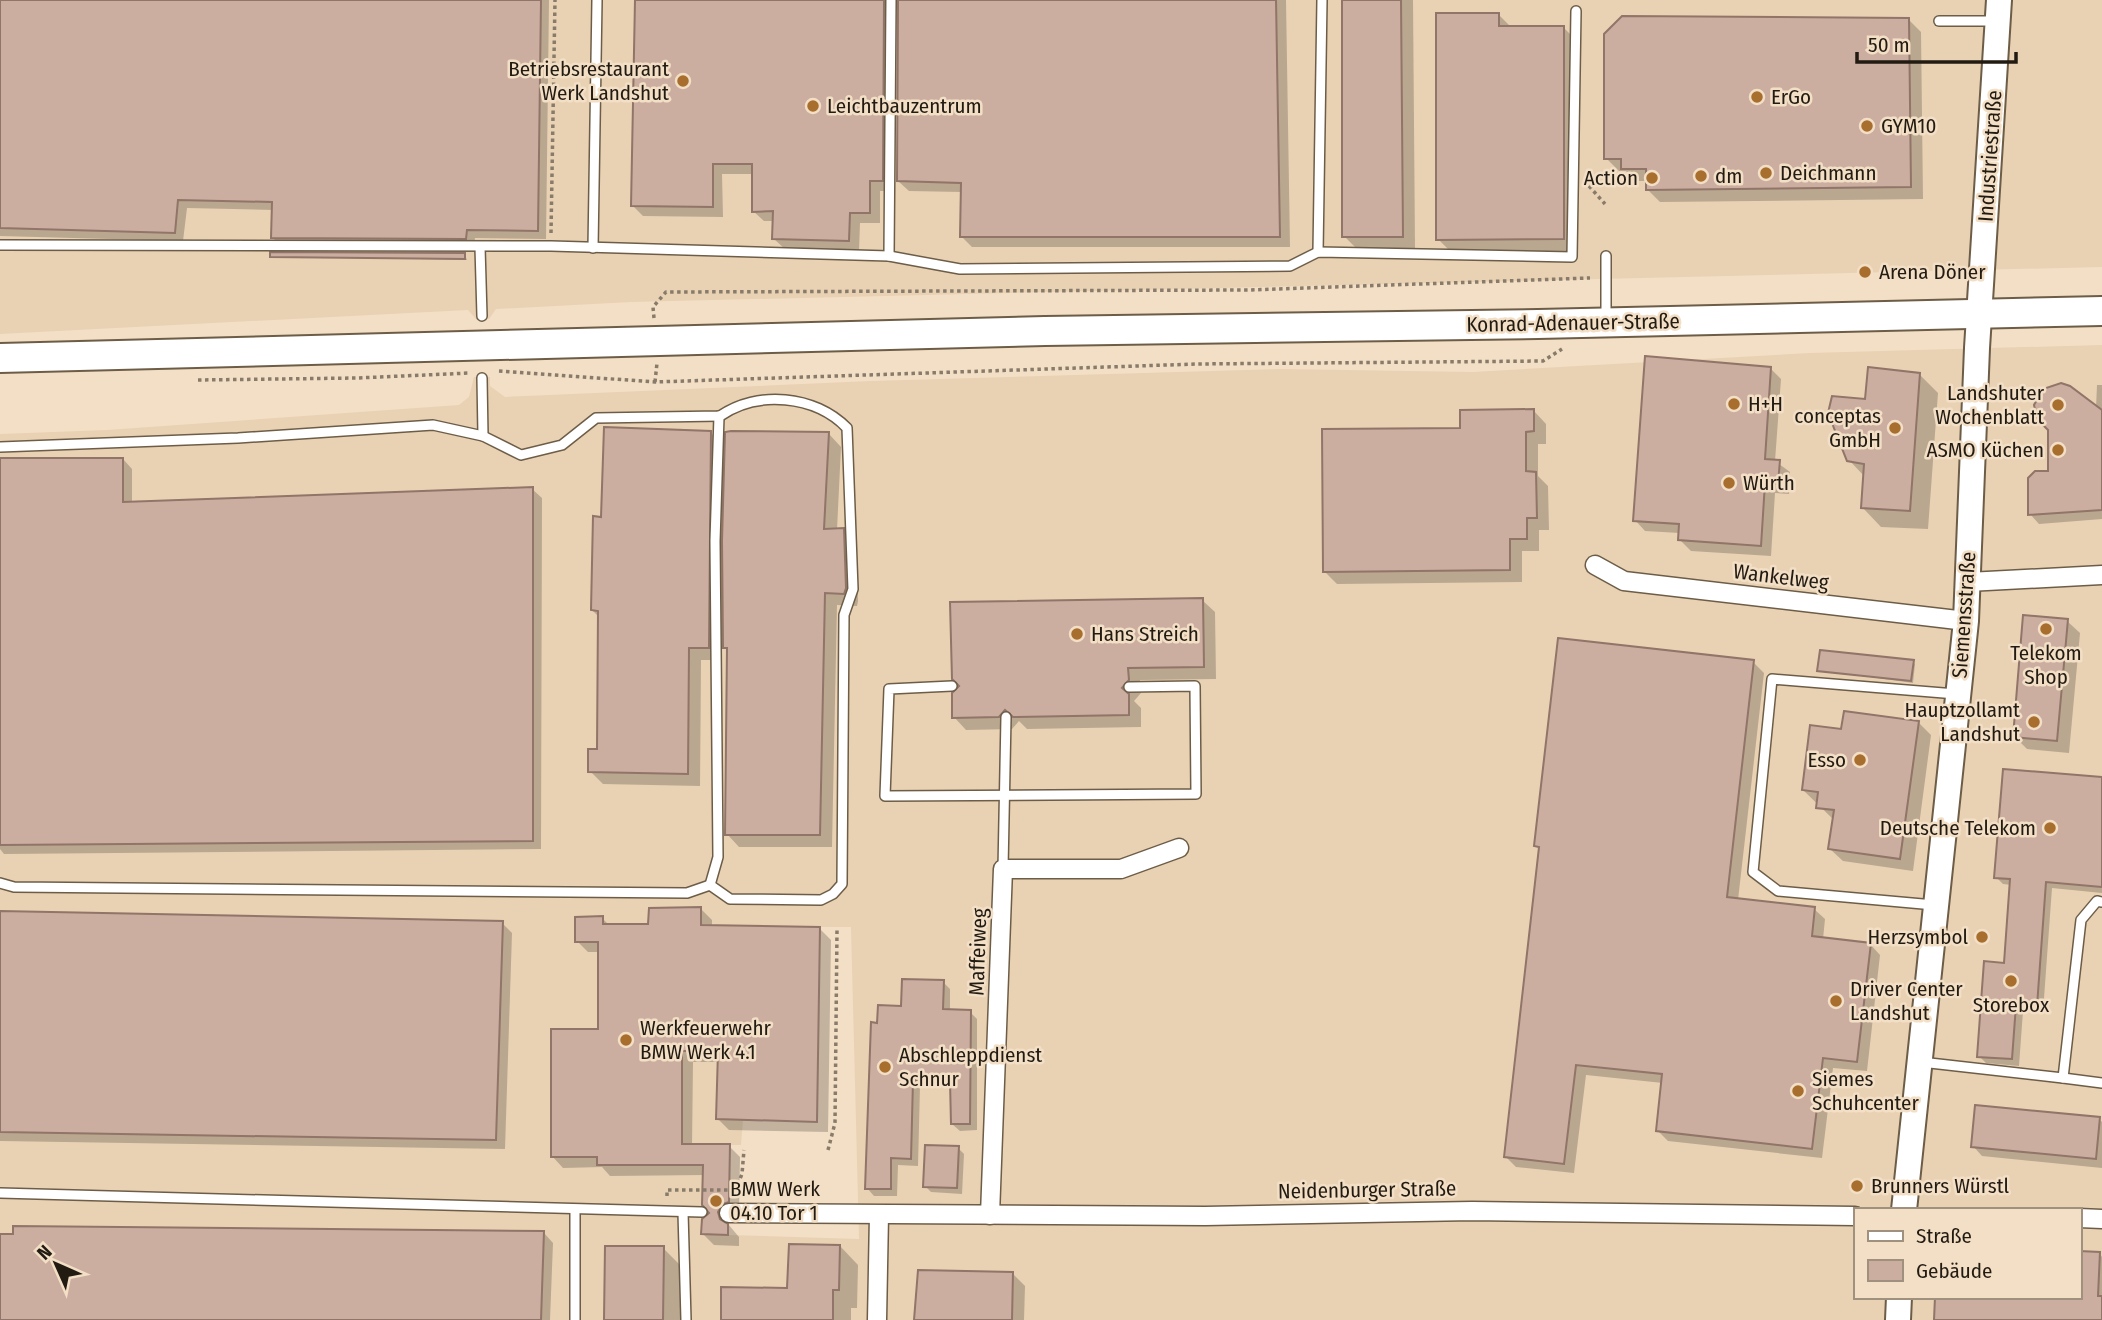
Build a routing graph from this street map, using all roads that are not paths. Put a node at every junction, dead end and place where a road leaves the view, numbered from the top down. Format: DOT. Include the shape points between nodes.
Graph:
graph roads {
  1 [pos="597,0"];
  2 [pos="891,0"];
  3 [pos="1322,0"];
  4 [pos="1576,11"];
  5 [pos="1998,11"];
  6 [pos="1939,21"];
  7 [pos="0,245"];
  8 [pos="480,247"];
  9 [pos="593,248"];
  10 [pos="1318,252"];
  11 [pos="889,256"];
  12 [pos="1606,256"];
  13 [pos="2102,311"];
  14 [pos="1979,312"];
  15 [pos="482,316"];
  16 [pos="1606,321"];
  17 [pos="0,358"];
  18 [pos="482,378"];
  19 [pos="719,416"];
  20 [pos="483,436"];
  21 [pos="0,447"];
  22 [pos="1595,565"];
  23 [pos="2102,575"];
  24 [pos="1968,582"];
  25 [pos="1966,621"];
  26 [pos="952,686"];
  27 [pos="1129,687"];
  28 [pos="1958,694"];
  29 [pos="1006,717"];
  30 [pos="1004,796"];
  31 [pos="1179,848"];
  32 [pos="1003,869"];
  33 [pos="0,883"];
  34 [pos="710,886"];
  35 [pos="2102,902"];
  36 [pos="1936,906"];
  37 [pos="1920,1062"];
  38 [pos="2063,1079"];
  39 [pos="2102,1083"];
  40 [pos="0,1193"];
  41 [pos="1904,1208"];
  42 [pos="575,1210"];
  43 [pos="683,1212"];
  44 [pos="702,1212"];
  45 [pos="729,1213"];
  46 [pos="879,1215"];
  47 [pos="990,1216"];
  48 [pos="1854,1216"];
  49 [pos="2081,1218"];
  50 [pos="2102,1219"];
  51 [pos="1899,1299"];
  52 [pos="575,1320"];
  53 [pos="686,1320"];
  54 [pos="877,1320"];
  55 [pos="1898,1320"];
  1 -- 9 [label="lane"];
  2 -- 11 [label="lane"];
  3 -- 10 [label="lane"];
  4 -- 10 [label="lane" via="1572,257"];
  5 -- 6 [label="lane"];
  5 -- 14 [label="main road, Industriestraße"];
  7 -- 8 [label="lane"];
  8 -- 9 [label="lane"];
  8 -- 15 [label="lane"];
  9 -- 11 [label="lane"];
  10 -- 11 [label="lane" via="1290,266 1262,267 960,269"];
  12 -- 16 [label="lane"];
  13 -- 14 [label="main road, Konrad-Adenauer-Straße"];
  14 -- 16 [label="main road, Konrad-Adenauer-Straße"];
  14 -- 24 [label="main road, Siemensstraße"];
  16 -- 17 [label="main road, Konrad-Adenauer-Straße"];
  18 -- 20 [label="lane"];
  19 -- 20 [label="lane" via="596,418 562,445 521,455"];
  19 -- 34 [label="lane" via="715,541 718,857"];
  19 -- 34 [label="lane" via="750,401 789,400 833,413 847,428 853,589 844,615 842,884 821,900 730,899"];
  20 -- 21 [label="lane" via="433,425"];
  22 -- 25 [label="street, Wankelweg" via="1624,581"];
  23 -- 24 [label="street"];
  24 -- 25 [label="main road, Siemensstraße"];
  25 -- 28 [label="main road, Siemensstraße"];
  26 -- 30 [label="lane" via="889,689 885,796"];
  27 -- 30 [label="lane" via="1195,686 1196,794"];
  28 -- 36 [label="main road, Siemensstraße"];
  28 -- 36 [label="lane" via="1772,679 1753,872 1778,891"];
  29 -- 30 [label="lane"];
  30 -- 32 [label="lane"];
  31 -- 32 [label="street" via="1121,869"];
  32 -- 47 [label="street, Maffeiweg"];
  33 -- 34 [label="lane" via="14,887 673,893"];
  35 -- 38 [label="lane" via="2097,901 2081,920"];
  36 -- 37 [label="main road, Siemensstraße"];
  37 -- 38 [label="lane"];
  37 -- 41 [label="main road, Siemensstraße"];
  38 -- 39 [label="lane"];
  40 -- 42 [label="lane"];
  42 -- 43 [label="lane"];
  42 -- 52 [label="lane"];
  43 -- 44 [label="lane"];
  43 -- 53 [label="lane"];
  45 -- 46 [label="street, Neidenburger Straße"];
  46 -- 47 [label="street, Neidenburger Straße"];
  46 -- 54 [label="street"];
  47 -- 48 [label="street, Neidenburger Straße" via="1472,1211"];
  49 -- 50 [label="street"];
  51 -- 55 [label="main road"];
}
